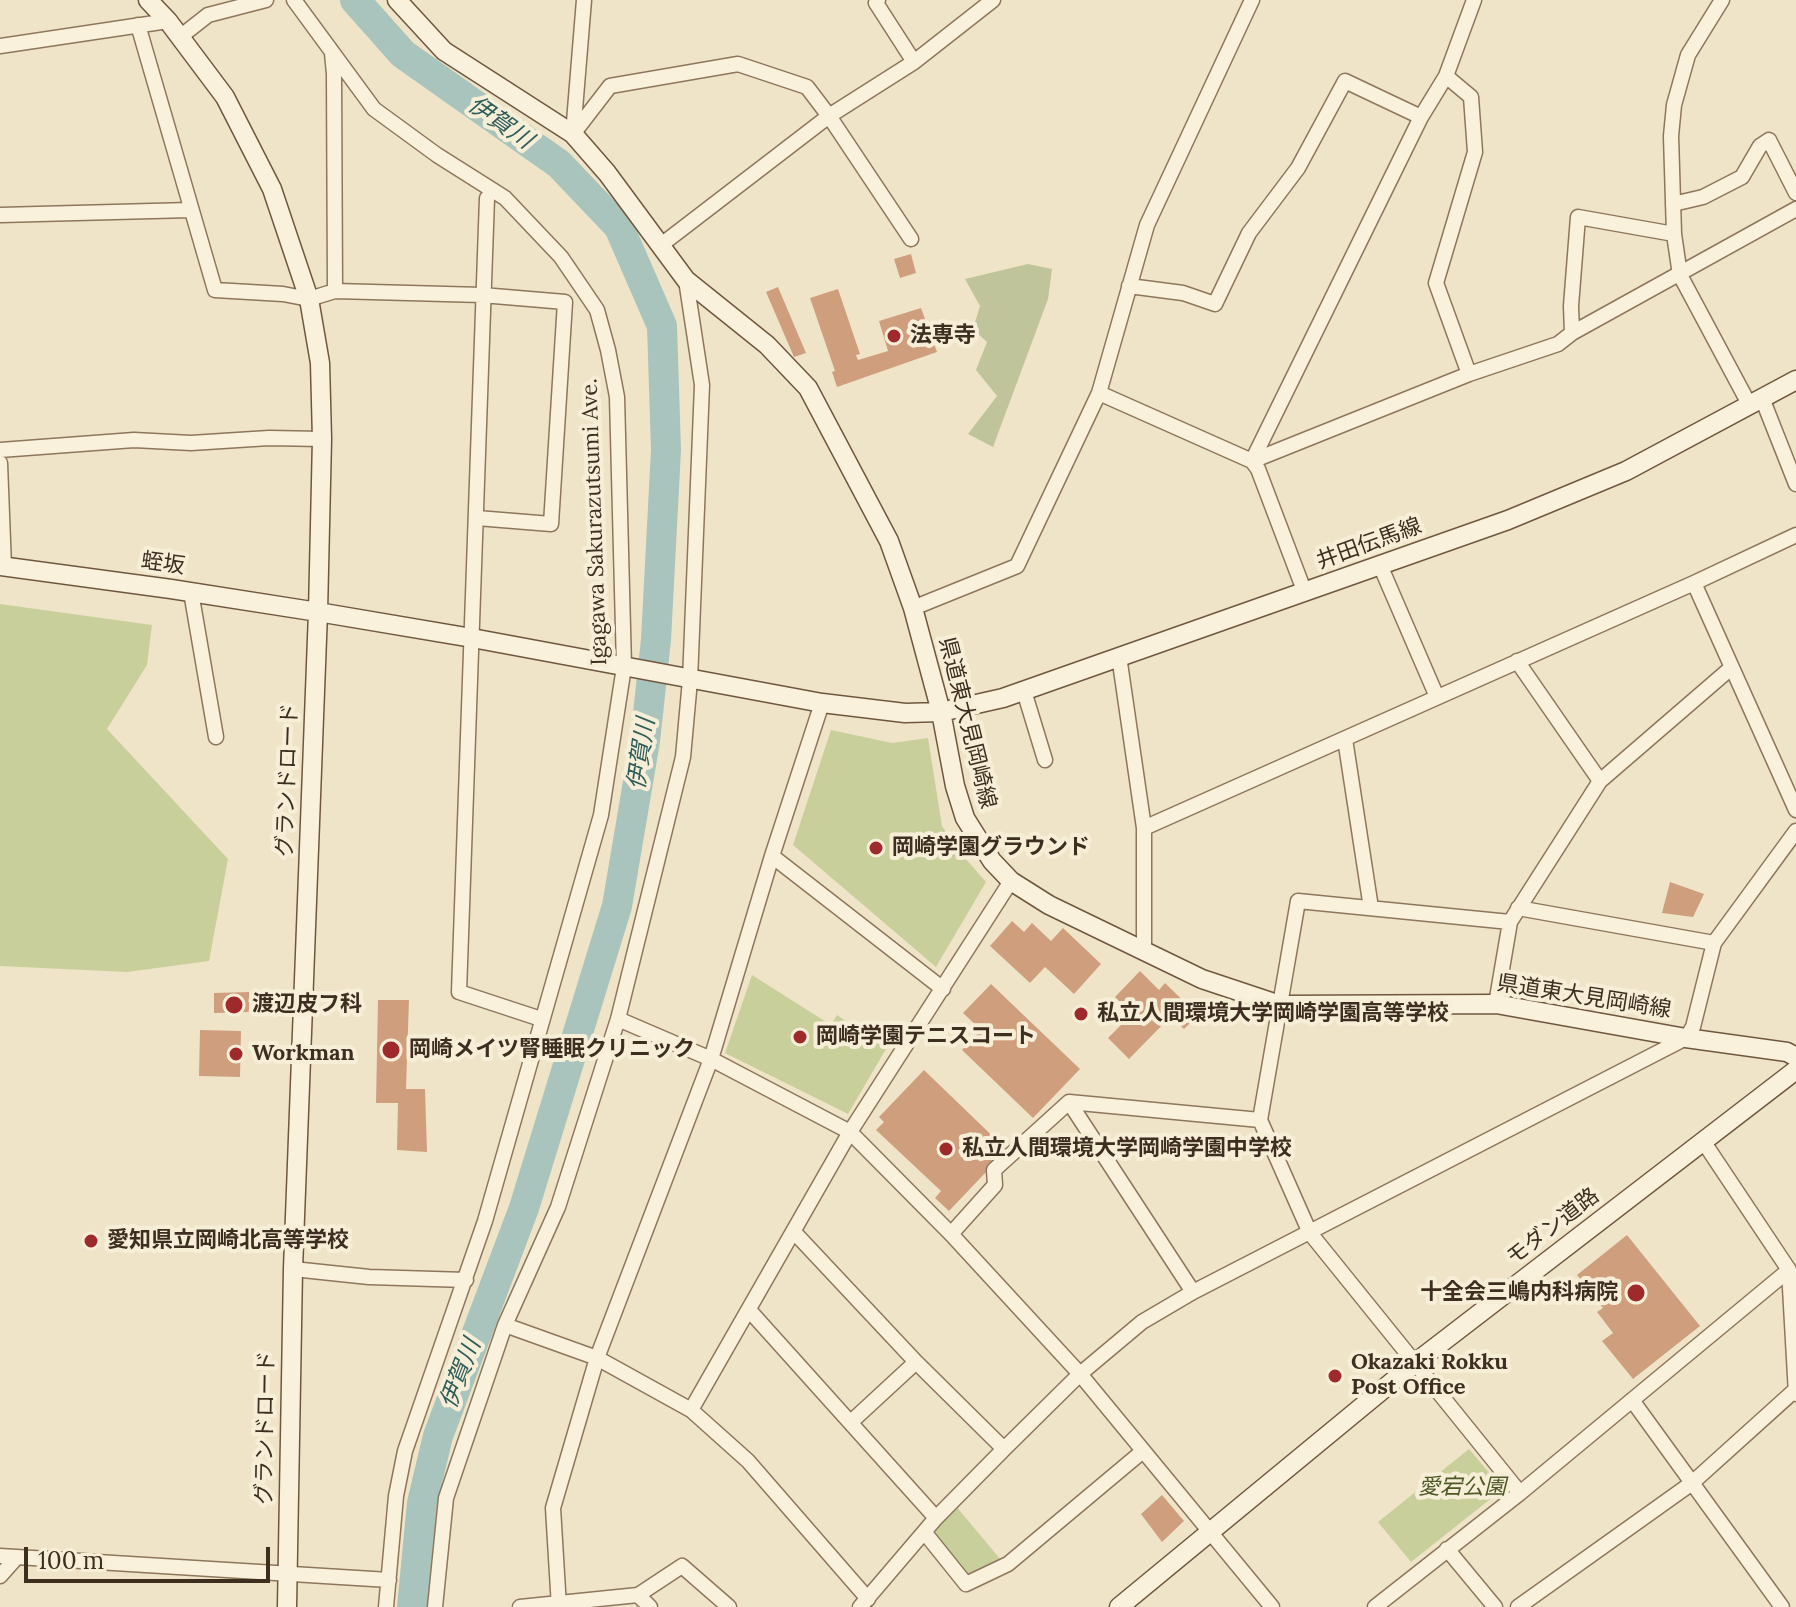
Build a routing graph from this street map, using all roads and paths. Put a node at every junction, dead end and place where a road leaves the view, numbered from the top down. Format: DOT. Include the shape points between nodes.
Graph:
graph roads {
  1 [pos="148,0"];
  2 [pos="266,0"];
  3 [pos="294,0"];
  4 [pos="398,0"];
  5 [pos="584,0"];
  6 [pos="878,0"];
  7 [pos="993,0"];
  8 [pos="1252,0"];
  9 [pos="1474,0"];
  10 [pos="1722,0"];
  11 [pos="138,25"];
  12 [pos="174,29"];
  13 [pos="0,46"];
  14 [pos="332,53"];
  15 [pos="914,62"];
  16 [pos="1446,76"];
  17 [pos="829,116"];
  18 [pos="1421,117"];
  19 [pos="573,134"];
  20 [pos="1796,193"];
  21 [pos="487,198"];
  22 [pos="1673,204"];
  23 [pos="1796,209"];
  24 [pos="190,210"];
  25 [pos="0,215"];
  26 [pos="1674,234"];
  27 [pos="911,239"];
  28 [pos="661,245"];
  29 [pos="1680,275"];
  30 [pos="686,280"];
  31 [pos="1129,286"];
  32 [pos="335,291"];
  33 [pos="482,295"];
  34 [pos="309,299"];
  35 [pos="1572,333"];
  36 [pos="1469,374"];
  37 [pos="1796,380"];
  38 [pos="1099,393"];
  39 [pos="1756,401"];
  40 [pos="322,439"];
  41 [pos="0,450"];
  42 [pos="1252,461"];
  43 [pos="0,463"];
  44 [pos="1796,484"];
  45 [pos="477,518"];
  46 [pos="1796,535"];
  47 [pos="1380,565"];
  48 [pos="2,567"];
  49 [pos="1694,583"];
  50 [pos="191,592"];
  51 [pos="1305,593"];
  52 [pos="913,608"];
  53 [pos="318,612"];
  54 [pos="472,638"];
  55 [pos="1119,656"];
  56 [pos="1517,661"];
  57 [pos="624,667"];
  58 [pos="1731,668"];
  59 [pos="690,680"];
  60 [pos="1024,691"];
  61 [pos="1437,697"];
  62 [pos="822,703"];
  63 [pos="941,712"];
  64 [pos="216,737"];
  65 [pos="1345,739"];
  66 [pos="1045,760"];
  67 [pos="1600,781"];
  68 [pos="1796,810"];
  69 [pos="1144,828"];
  70 [pos="1796,831"];
  71 [pos="772,856"];
  72 [pos="1011,881"];
  73 [pos="1371,908"];
  74 [pos="1518,908"];
  75 [pos="1510,922"];
  76 [pos="1714,943"];
  77 [pos="1144,951"];
  78 [pos="943,989"];
  79 [pos="1496,1004"];
  80 [pos="1280,1005"];
  81 [pos="541,1019"];
  82 [pos="618,1019"];
  83 [pos="1686,1038"];
  84 [pos="1796,1057"];
  85 [pos="711,1059"];
  86 [pos="1796,1070"];
  87 [pos="1069,1102"];
  88 [pos="1260,1120"];
  89 [pos="850,1132"];
  90 [pos="1703,1141"];
  91 [pos="794,1232"];
  92 [pos="1310,1233"];
  93 [pos="951,1234"];
  94 [pos="293,1269"];
  95 [pos="1789,1270"];
  96 [pos="466,1280"];
  97 [pos="1193,1292"];
  98 [pos="749,1310"];
  99 [pos="505,1325"];
  100 [pos="597,1358"];
  101 [pos="916,1362"];
  102 [pos="1415,1363"];
  103 [pos="1080,1374"];
  104 [pos="1795,1392"];
  105 [pos="1632,1400"];
  106 [pos="691,1410"];
  107 [pos="851,1422"];
  108 [pos="1004,1449"];
  109 [pos="1143,1451"];
  110 [pos="1692,1483"];
  111 [pos="1520,1493"];
  112 [pos="936,1518"];
  113 [pos="1209,1531"];
  114 [pos="925,1533"];
  115 [pos="1447,1549"];
  116 [pos="0,1556"];
  117 [pos="16,1558"];
  118 [pos="288,1572"];
  119 [pos="0,1576"];
  120 [pos="389,1580"];
  121 [pos="638,1595"];
  122 [pos="864,1603"];
  123 [pos="559,1606"];
  124 [pos="287,1607"];
  125 [pos="386,1607"];
  126 [pos="435,1607"];
  127 [pos="520,1607"];
  128 [pos="650,1607"];
  129 [pos="729,1607"];
  130 [pos="1119,1607"];
  131 [pos="1272,1607"];
  132 [pos="1375,1607"];
  133 [pos="1495,1607"];
  134 [pos="1518,1607"];
  135 [pos="1782,1607"];
  1 -- 12 [label="street, グランドロード"];
  2 -- 12 [label="street"];
  3 -- 14 [label="street, Igagawa Sakurazutsumi Ave."];
  4 -- 19 [label="street, 県道東大見岡崎線" via="444,51"];
  5 -- 19 [label="street"];
  6 -- 15 [label="street"];
  7 -- 15 [label="street"];
  8 -- 31 [label="street" via="1147,225"];
  9 -- 16 [label="street"];
  10 -- 22 [label="street" via="1688,55 1674,105"];
  11 -- 12 [label="street"];
  11 -- 13 [label="street"];
  11 -- 24 [label="street"];
  12 -- 34 [label="street, グランドロード" via="225,97 272,189"];
  14 -- 32 [label="street"];
  14 -- 57 [label="street, Igagawa Sakurazutsumi Ave." via="374,109 505,198 561,257 597,310 617,397"];
  15 -- 17 [label="street"];
  16 -- 18 [label="street"];
  16 -- 36 [label="street" via="1471,97 1475,152 1436,283"];
  17 -- 19 [label="street" via="807,87 738,64 610,86"];
  17 -- 27 [label="street"];
  17 -- 28 [label="street"];
  18 -- 31 [label="street" via="1345,81 1298,168 1249,233 1215,304 1183,293"];
  18 -- 42 [label="street"];
  19 -- 28 [label="street, 県道東大見岡崎線"];
  20 -- 22 [label="street" via="1769,140 1742,177 1703,197"];
  21 -- 33 [label="street"];
  22 -- 26 [label="street"];
  23 -- 29 [label="street"];
  24 -- 25 [label="street"];
  24 -- 34 [label="street" via="215,290"];
  26 -- 29 [label="street"];
  26 -- 35 [label="street" via="1578,217"];
  28 -- 30 [label="street, 県道東大見岡崎線"];
  29 -- 35 [label="street"];
  29 -- 39 [label="street"];
  30 -- 52 [label="street, 県道東大見岡崎線" via="767,345 808,388 889,541"];
  30 -- 59 [label="street" via="702,385"];
  31 -- 38 [label="street"];
  32 -- 33 [label="street"];
  32 -- 34 [label="street"];
  33 -- 45 [label="street"];
  33 -- 45 [label="street" via="565,302 551,524"];
  34 -- 40 [label="street, グランドロード" via="320,363"];
  35 -- 36 [label="street" via="1558,344"];
  36 -- 42 [label="street"];
  37 -- 39 [label="street, 井田伝馬線"];
  38 -- 42 [label="street"];
  38 -- 52 [label="street" via="1017,566"];
  39 -- 44 [label="street"];
  39 -- 47 [label="street, 井田伝馬線" via="1626,471"];
  40 -- 41 [label="street" via="134,440"];
  40 -- 53 [label="street, グランドロード"];
  42 -- 51 [label="street"];
  43 -- 48 [label="street"];
  45 -- 54 [label="street"];
  46 -- 49 [label="street"];
  47 -- 51 [label="street, 井田伝馬線"];
  47 -- 61 [label="street"];
  48 -- 50 [label="street, 蛭坂"];
  49 -- 56 [label="street"];
  49 -- 58 [label="street"];
  50 -- 53 [label="street, 蛭坂"];
  50 -- 64 [label="street"];
  51 -- 55 [label="street, 井田伝馬線"];
  52 -- 63 [label="street, 県道東大見岡崎線"];
  53 -- 54 [label="street, 蛭坂"];
  53 -- 94 [label="street, グランドロード"];
  54 -- 57 [label="street, 蛭坂"];
  54 -- 81 [label="street" via="459,992"];
  55 -- 60 [label="street, 井田伝馬線"];
  55 -- 69 [label="street"];
  56 -- 61 [label="street"];
  56 -- 67 [label="street"];
  57 -- 59 [label="street, 井田伝馬線"];
  57 -- 81 [label="street, Igagawa Sakurazutsumi Ave." via="601,815"];
  58 -- 67 [label="street"];
  58 -- 68 [label="street"];
  59 -- 62 [label="street, 井田伝馬線"];
  59 -- 82 [label="street" via="683,757"];
  60 -- 63 [label="street, 井田伝馬線"];
  60 -- 66 [label="street"];
  61 -- 65 [label="street"];
  62 -- 63 [label="street, 井田伝馬線"];
  62 -- 71 [label="street"];
  63 -- 72 [label="street, 県道東大見岡崎線" via="965,818"];
  65 -- 69 [label="street"];
  65 -- 73 [label="street"];
  67 -- 74 [label="street"];
  69 -- 77 [label="street"];
  70 -- 76 [label="street"];
  71 -- 78 [label="street"];
  71 -- 85 [label="street"];
  72 -- 77 [label="street, 県道東大見岡崎線"];
  72 -- 78 [label="street"];
  73 -- 75 [label="street"];
  73 -- 80 [label="street" via="1298,901"];
  74 -- 75 [label="street"];
  74 -- 76 [label="street"];
  75 -- 79 [label="street"];
  76 -- 83 [label="street"];
  77 -- 80 [label="street, 県道東大見岡崎線" via="1202,979"];
  78 -- 89 [label="street"];
  79 -- 80 [label="street, 県道東大見岡崎線"];
  79 -- 83 [label="street, 県道東大見岡崎線"];
  80 -- 88 [label="street"];
  81 -- 96 [label="street, Igagawa Sakurazutsumi Ave."];
  82 -- 85 [label="street"];
  82 -- 99 [label="street" via="558,1207"];
  83 -- 84 [label="street, 県道東大見岡崎線"];
  83 -- 92 [label="street"];
  85 -- 89 [label="street"];
  85 -- 100 [label="street"];
  86 -- 90 [label="street, モダン道路"];
  87 -- 88 [label="street"];
  87 -- 93 [label="street" via="994,1170 995,1185"];
  87 -- 97 [label="street"];
  88 -- 92 [label="street"];
  89 -- 91 [label="street"];
  89 -- 93 [label="street"];
  90 -- 95 [label="street"];
  90 -- 102 [label="street, モダン道路"];
  91 -- 98 [label="street"];
  91 -- 101 [label="street"];
  92 -- 97 [label="street"];
  92 -- 102 [label="street"];
  93 -- 103 [label="street"];
  94 -- 96 [label="street"];
  94 -- 118 [label="street, グランドロード"];
  95 -- 104 [label="street"];
  95 -- 105 [label="street"];
  96 -- 120 [label="street, Igagawa Sakurazutsumi Ave." via="405,1451"];
  97 -- 103 [label="street" via="1142,1322"];
  98 -- 106 [label="street"];
  98 -- 107 [label="street"];
  99 -- 100 [label="street"];
  99 -- 126 [label="street" via="446,1498"];
  100 -- 106 [label="street"];
  100 -- 123 [label="street" via="553,1508"];
  101 -- 107 [label="street"];
  101 -- 108 [label="street"];
  102 -- 111 [label="street"];
  102 -- 113 [label="street, モダン道路"];
  103 -- 108 [label="street"];
  103 -- 109 [label="street"];
  104 -- 110 [label="street"];
  105 -- 110 [label="street"];
  105 -- 111 [label="street"];
  106 -- 122 [label="street" via="748,1461"];
  107 -- 112 [label="street"];
  108 -- 112 [label="street"];
  109 -- 113 [label="street"];
  109 -- 114 [label="street" via="1008,1564 966,1584"];
  110 -- 134 [label="street"];
  110 -- 135 [label="street"];
  111 -- 115 [label="street"];
  112 -- 114 [label="street"];
  113 -- 130 [label="street, モダン道路"];
  113 -- 131 [label="street"];
  114 -- 122 [label="street"];
  115 -- 132 [label="street"];
  115 -- 133 [label="street"];
  116 -- 117 [label="street"];
  117 -- 118 [label="street"];
  117 -- 119 [label="street"];
  118 -- 120 [label="street"];
  118 -- 124 [label="street, グランドロード"];
  120 -- 125 [label="street"];
  121 -- 123 [label="street"];
  121 -- 128 [label="street"];
  121 -- 129 [label="street" via="682,1566"];
  123 -- 127 [label="street"];
}
